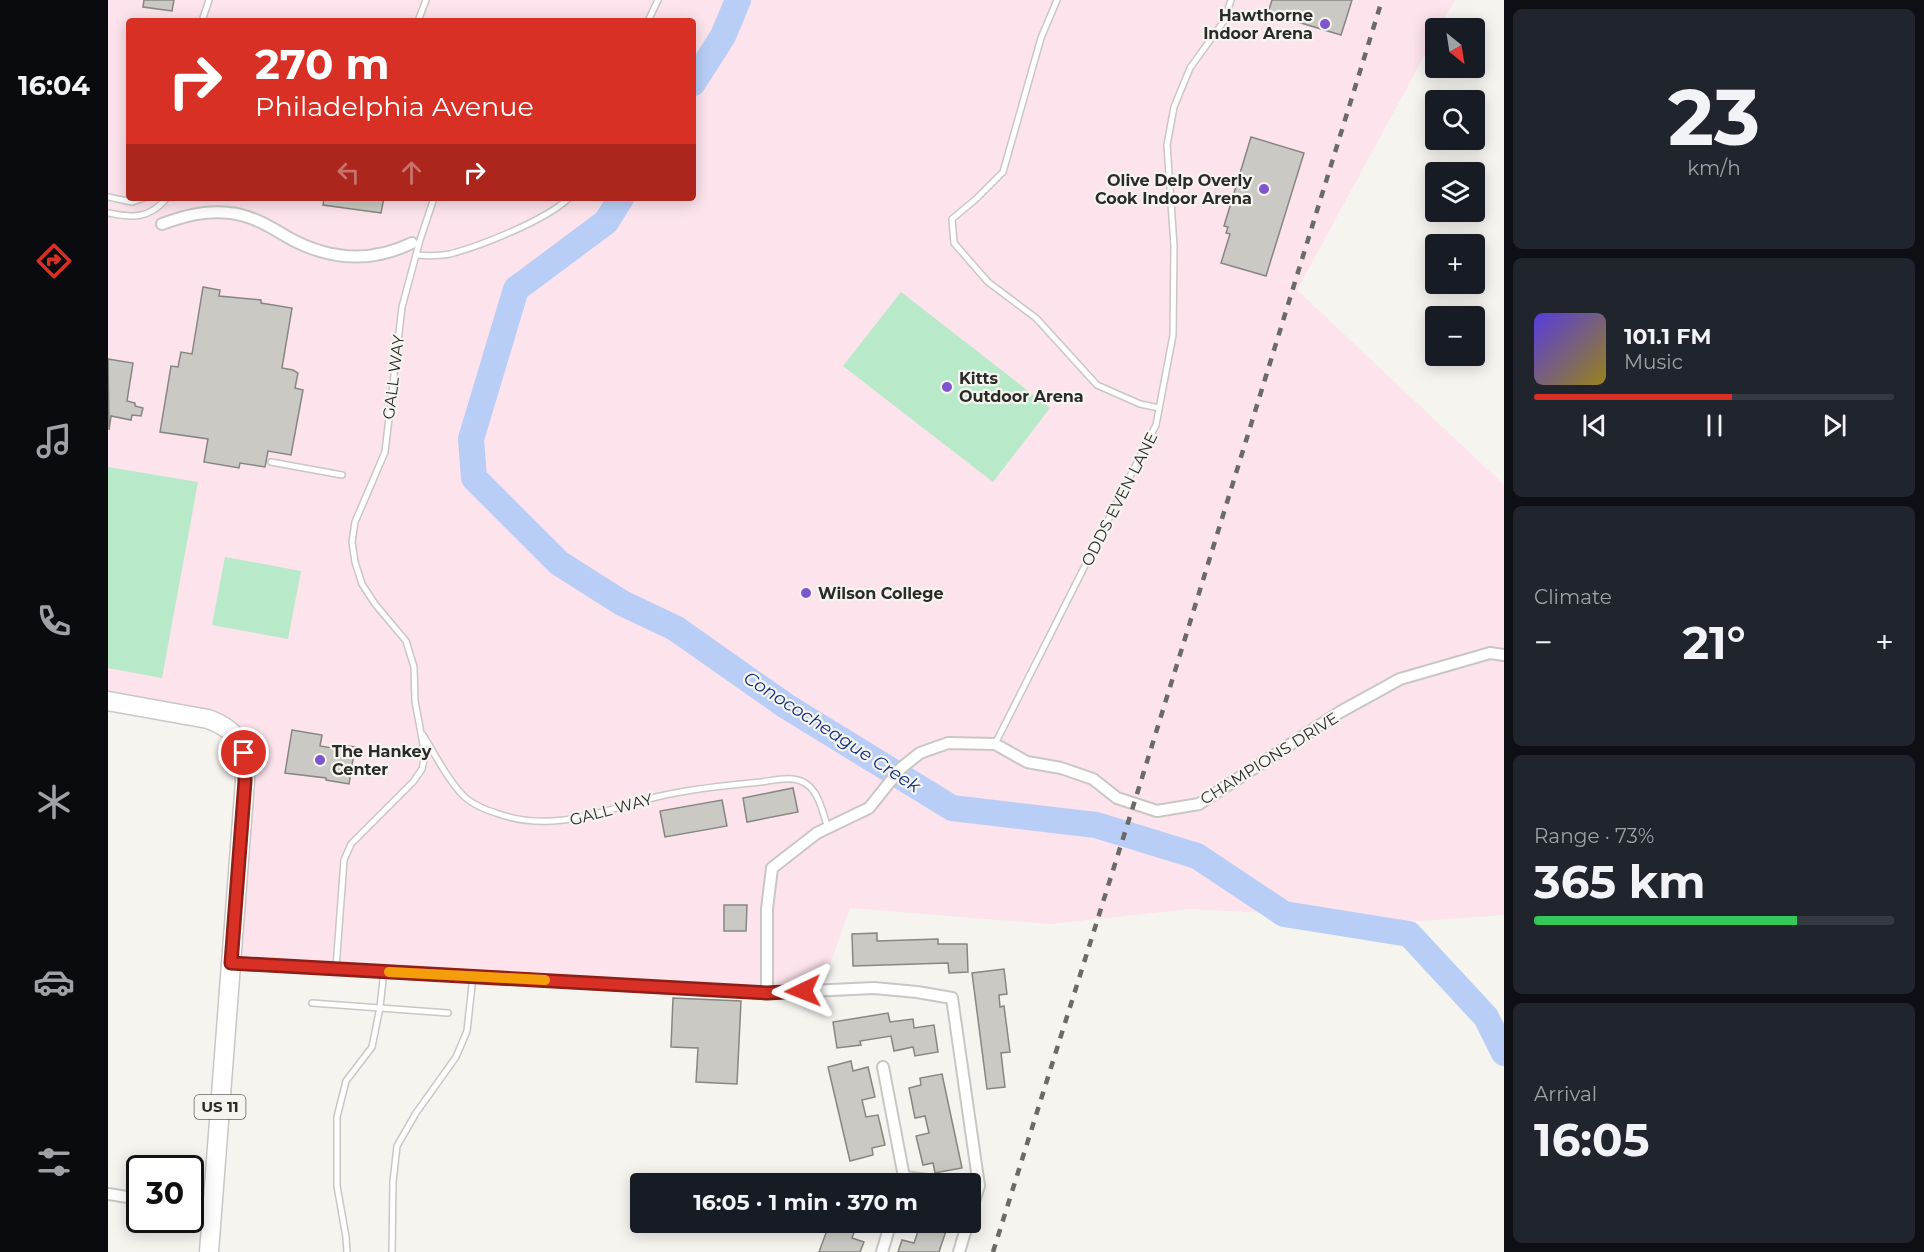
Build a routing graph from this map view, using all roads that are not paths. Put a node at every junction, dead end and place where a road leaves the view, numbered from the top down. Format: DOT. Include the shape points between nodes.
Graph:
graph roads {
  1 [pos="209,0"];
  2 [pos="426,0"];
  3 [pos="658,0"];
  4 [pos="1057,0"];
  5 [pos="1231,0"];
  6 [pos="203,18"];
  7 [pos="419,18"];
  8 [pos="649,18"];
  9 [pos="108,197"];
  10 [pos="126,201"];
  11 [pos="164,201"];
  12 [pos="433,201"];
  13 [pos="565,201"];
  14 [pos="108,213"];
  15 [pos="162,224"];
  16 [pos="416,241"];
  17 [pos="417,255"];
  18 [pos="1160,408"];
  19 [pos="271,462"];
  20 [pos="342,475"];
  21 [pos="1504,655"];
  22 [pos="108,701"];
  23 [pos="421,732"];
  24 [pos="995,744"];
  25 [pos="828,828"];
  26 [pos="231,963"];
  27 [pos="336,969"];
  28 [pos="384,971"];
  29 [pos="473,976"];
  30 [pos="767,993"];
  31 [pos="312,1004"];
  32 [pos="380,1007"];
  33 [pos="448,1013"];
  34 [pos="883,1067"];
  35 [pos="902,1173"];
  36 [pos="974,1173"];
  37 [pos="108,1194"];
  38 [pos="126,1197"];
  39 [pos="204,1211"];
  40 [pos="212,1212"];
  41 [pos="888,1233"];
  42 [pos="965,1233"];
  43 [pos="209,1252"];
  44 [pos="348,1252"];
  45 [pos="392,1252"];
  46 [pos="882,1252"];
  47 [pos="959,1252"];
  1 -- 6 [label="lane"];
  2 -- 7 [label="lane"];
  3 -- 8 [label="lane"];
  4 -- 18 [label="lane" via="1041,38 1003,172 952,219 954,243 988,282 1036,318 1097,385 1140,404"];
  5 -- 18 [label="lane, ODDS EVEN LANE" via="1224,21 1190,68 1174,107 1167,145 1174,246 1173,335"];
  9 -- 10 [label="lane"];
  11 -- 14 [label="lane" via="139,216"];
  12 -- 16 [label="lane, GALL WAY"];
  13 -- 17 [label="lane" via="545,215 482,244 447,254"];
  15 -- 16 [label="street" via="199,213 232,213 258,221 310,249 345,257 384,254"];
  16 -- 17 [label="lane, GALL WAY"];
  17 -- 23 [label="lane, GALL WAY" via="402,307 385,452 355,522 352,542 362,584 406,641 414,667"];
  18 -- 24 [label="lane, ODDS EVEN LANE" via="1156,425"];
  19 -- 20 [label="lane"];
  21 -- 24 [label="street, CHAMPIONS DRIVE" via="1490,653 1400,679 1340,712 1199,804 1157,811 1117,798 1093,779 1027,762"];
  22 -- 26 [label="main road, US 11" via="208,719 227,728 240,742 245,781"];
  23 -- 25 [label="lane, GALL WAY" via="467,799 509,818 568,821 696,788 791,779 809,786 818,798"];
  23 -- 27 [label="lane" via="425,755 422,769 351,844 344,860"];
  24 -- 25 [label="street, CHAMPIONS DRIVE" via="948,743 920,753 901,768 869,808"];
  25 -- 30 [label="street" via="772,868 767,909"];
  26 -- 27 [label="street"];
  26 -- 40 [label="main road, US 11"];
  27 -- 28 [label="street"];
  28 -- 29 [label="street"];
  28 -- 32 [label="lane"];
  29 -- 30 [label="street"];
  29 -- 45 [label="lane" via="467,1031 456,1057 397,1146"];
  30 -- 36 [label="street" via="874,988 952,998"];
  31 -- 32 [label="lane"];
  32 -- 33 [label="lane"];
  32 -- 44 [label="lane" via="372,1047 346,1081 337,1117 337,1186"];
  34 -- 35 [label="street"];
  37 -- 38 [label="street"];
  39 -- 40 [label="street"];
  40 -- 43 [label="main road, US 11"];
  41 -- 46 [label="street"];
  42 -- 47 [label="street"];
}
